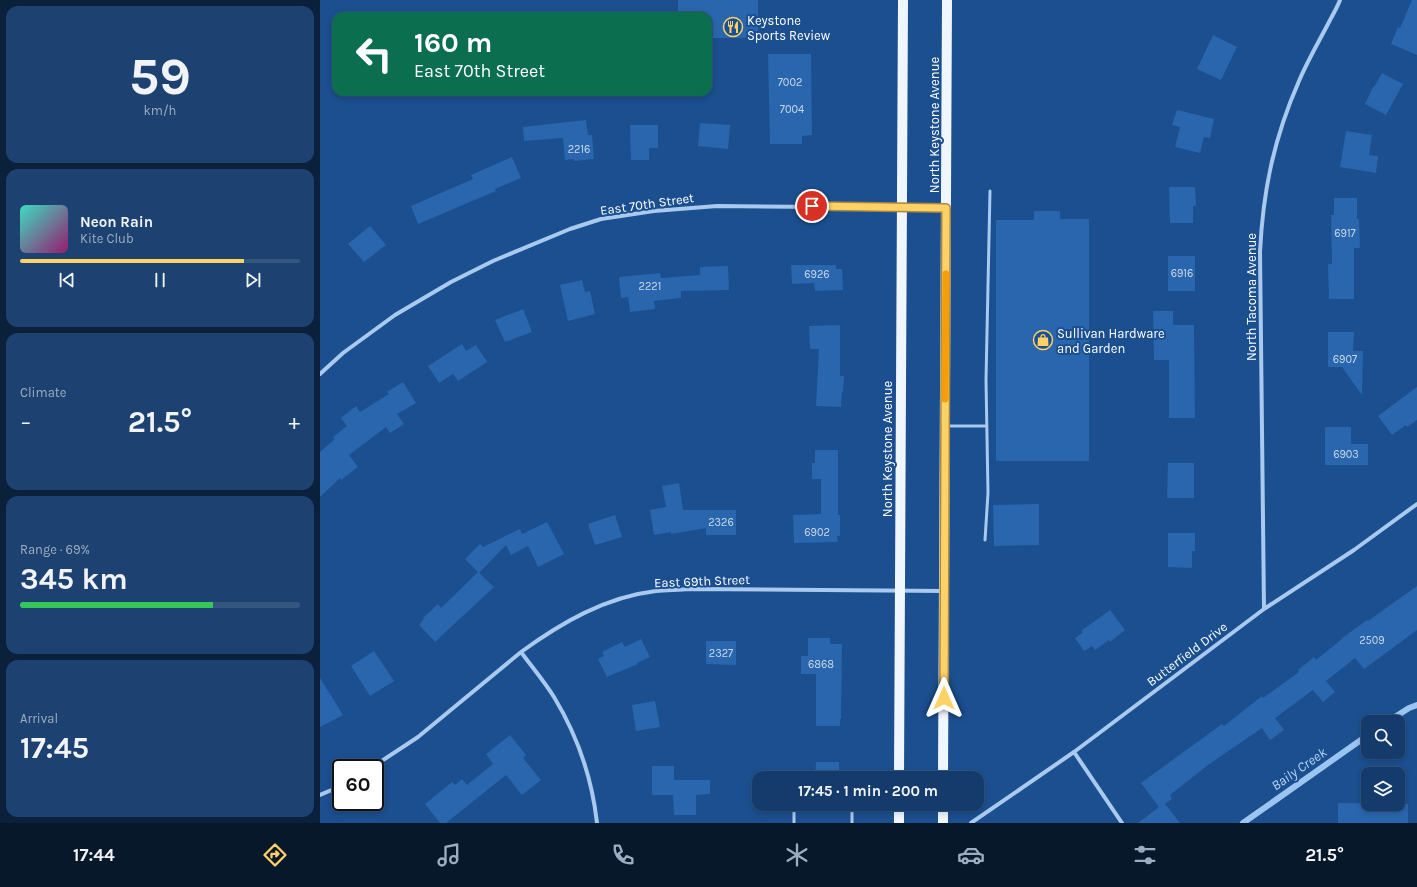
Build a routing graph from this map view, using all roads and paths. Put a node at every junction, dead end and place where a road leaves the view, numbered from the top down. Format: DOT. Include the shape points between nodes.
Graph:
graph roads {
  1 [pos="903,0"];
  2 [pos="947,0"];
  3 [pos="1340,0"];
  4 [pos="990,191"];
  5 [pos="902,207"];
  6 [pos="946,208"];
  7 [pos="320,374"];
  8 [pos="945,426"];
  9 [pos="986,426"];
  10 [pos="1417,504"];
  11 [pos="986,540"];
  12 [pos="900,591"];
  13 [pos="944,591"];
  14 [pos="1264,609"];
  15 [pos="521,652"];
  16 [pos="1074,752"];
  17 [pos="384,759"];
  18 [pos="899,771"];
  19 [pos="943,771"];
  20 [pos="332,790"];
  21 [pos="320,795"];
  22 [pos="794,811"];
  23 [pos="852,811"];
  24 [pos="899,811"];
  25 [pos="943,811"];
  26 [pos="597,823"];
  27 [pos="794,823"];
  28 [pos="852,823"];
  29 [pos="898,823"];
  30 [pos="943,823"];
  31 [pos="971,823"];
  32 [pos="1122,823"];
  1 -- 5 [label="main road, North Keystone Avenue"];
  2 -- 6 [label="main road, North Keystone Avenue"];
  3 -- 14 [label="street, North Tacoma Avenue" via="1288,107 1276,142 1263,207 1260,252"];
  4 -- 9 [label="lane"];
  5 -- 6 [label="street, East 70th Street"];
  5 -- 7 [label="street, East 70th Street" via="718,206 654,211 601,219 493,261 451,282 395,314 343,353"];
  5 -- 12 [label="main road, North Keystone Avenue"];
  6 -- 8 [label="main road, North Keystone Avenue"];
  8 -- 9 [label="lane"];
  8 -- 13 [label="main road, North Keystone Avenue"];
  9 -- 11 [label="lane"];
  10 -- 14 [label="street, Butterfield Drive" via="1354,550"];
  12 -- 13 [label="street, East 69th Street"];
  12 -- 15 [label="street, East 69th Street" via="655,591 590,609"];
  12 -- 18 [label="main road, North Keystone Avenue"];
  13 -- 19 [label="main road, North Keystone Avenue"];
  14 -- 16 [label="street, Butterfield Drive"];
  15 -- 17 [label="street, East 69th Street" via="418,737"];
  15 -- 26 [label="street" via="549,690 572,731 588,775"];
  16 -- 31 [label="street, Butterfield Drive"];
  16 -- 32 [label="street"];
  20 -- 21 [label="street"];
  22 -- 27 [label="lane"];
  23 -- 28 [label="lane"];
  24 -- 29 [label="main road"];
  25 -- 30 [label="main road"];
}
